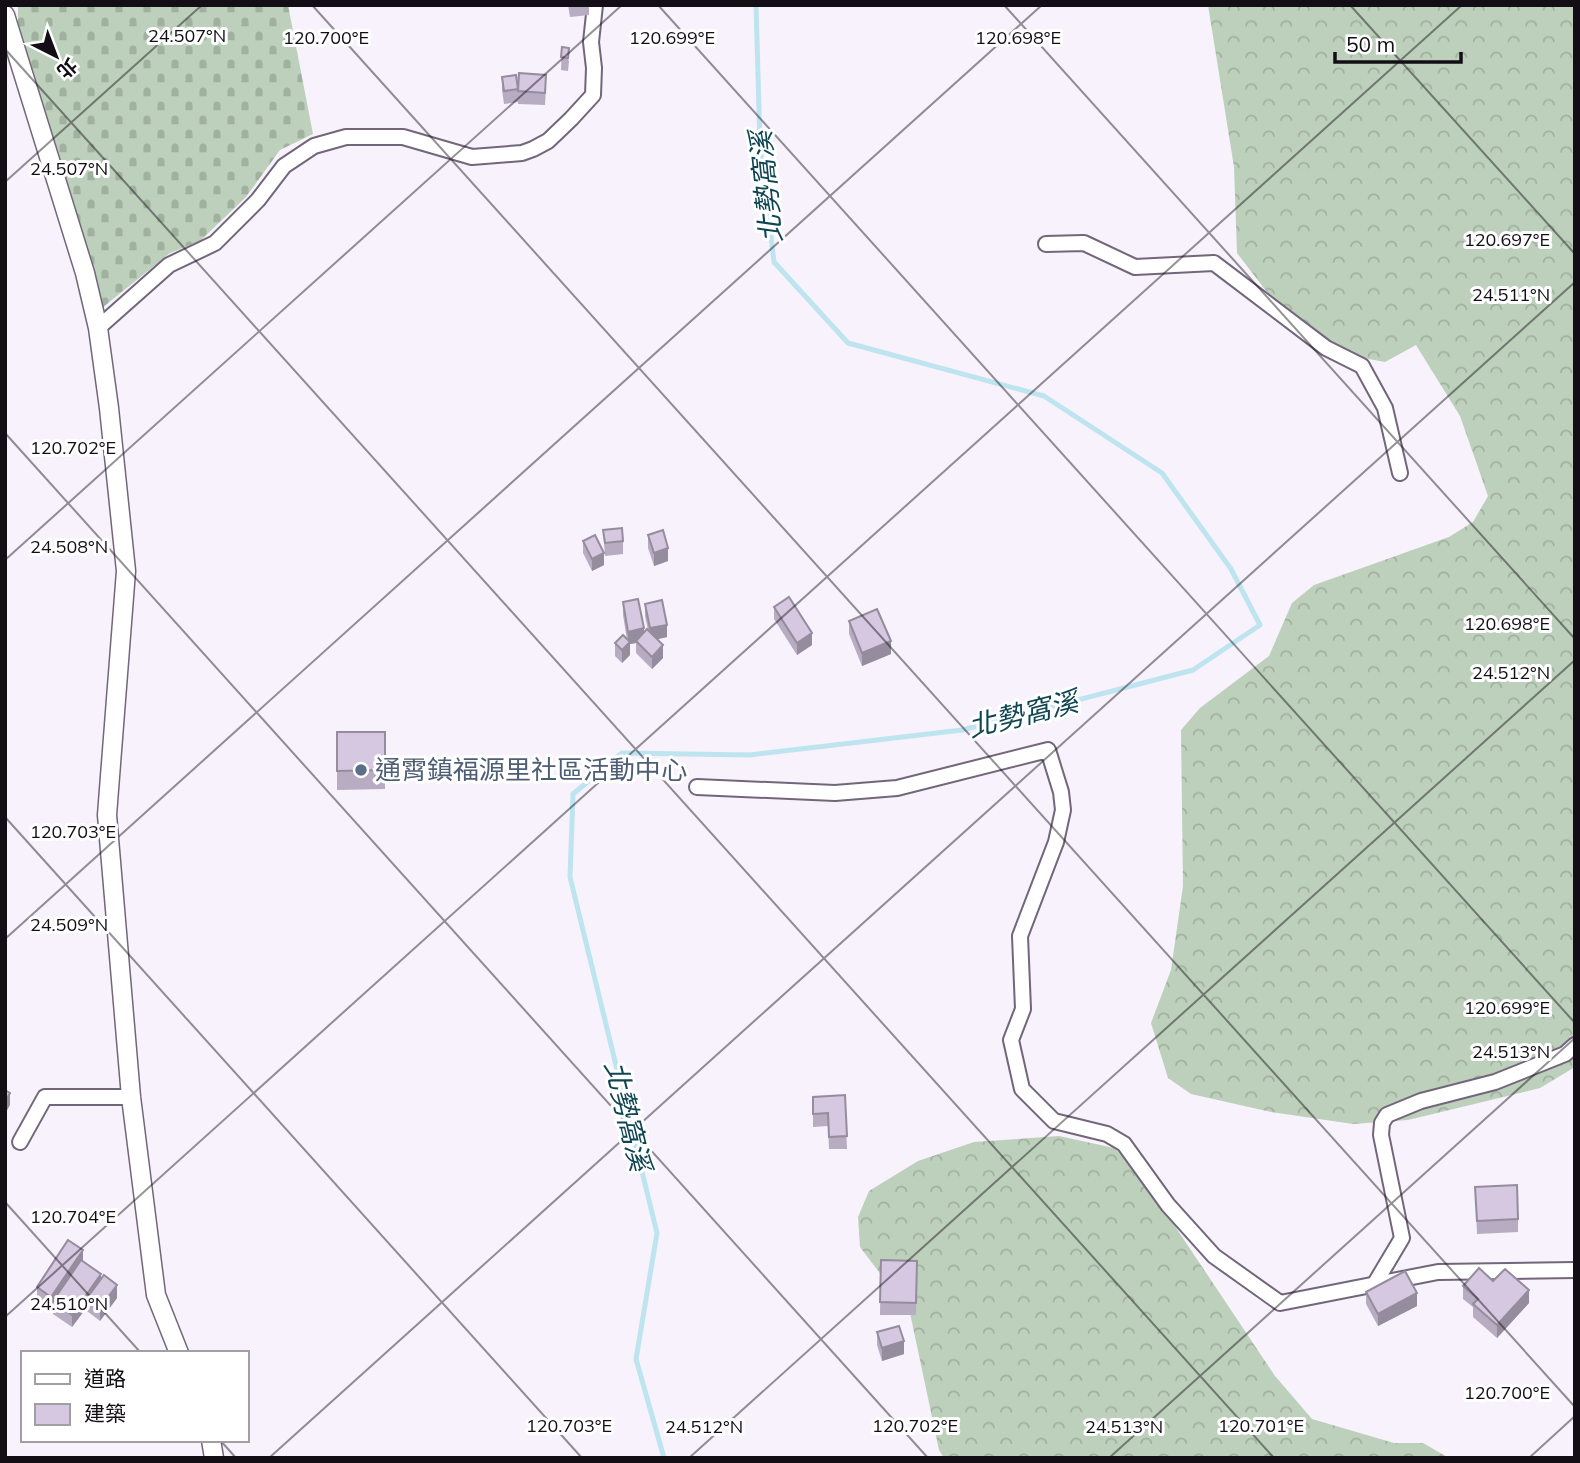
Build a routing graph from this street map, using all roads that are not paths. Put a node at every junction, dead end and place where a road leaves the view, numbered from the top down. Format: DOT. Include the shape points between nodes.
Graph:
graph roads {
  1 [pos="595,5"];
  2 [pos="5,15"];
  3 [pos="1046,244"];
  4 [pos="98,328"];
  5 [pos="1400,473"];
  6 [pos="697,787"];
  7 [pos="1575,1045"];
  8 [pos="131,1097"];
  9 [pos="20,1142"];
  10 [pos="1575,1270"];
  11 [pos="1374,1286"];
  12 [pos="178,1351"];
  1 -- 4 [label="street" via="593,95 548,141 522,153 472,157 403,137 346,137 314,146 284,166 215,243 169,265"];
  2 -- 4 [label="street"];
  3 -- 5 [label="street" via="1084,243 1135,267 1214,263 1326,348 1362,366 1385,408"];
  4 -- 8 [label="street" via="126,571 107,815"];
  6 -- 11 [label="street" via="835,793 897,788 1048,750 1063,810 1056,842 1020,936 1023,1009 1011,1040 1022,1089 1054,1121 1107,1134 1124,1144 1168,1205 1214,1256 1280,1303"];
  7 -- 11 [label="street" via="1565,1054 1495,1082 1387,1115 1381,1135 1402,1238"];
  8 -- 9 [label="street" via="45,1097"];
  8 -- 12 [label="street" via="156,1295"];
  10 -- 11 [label="street" via="1438,1272"];
}
